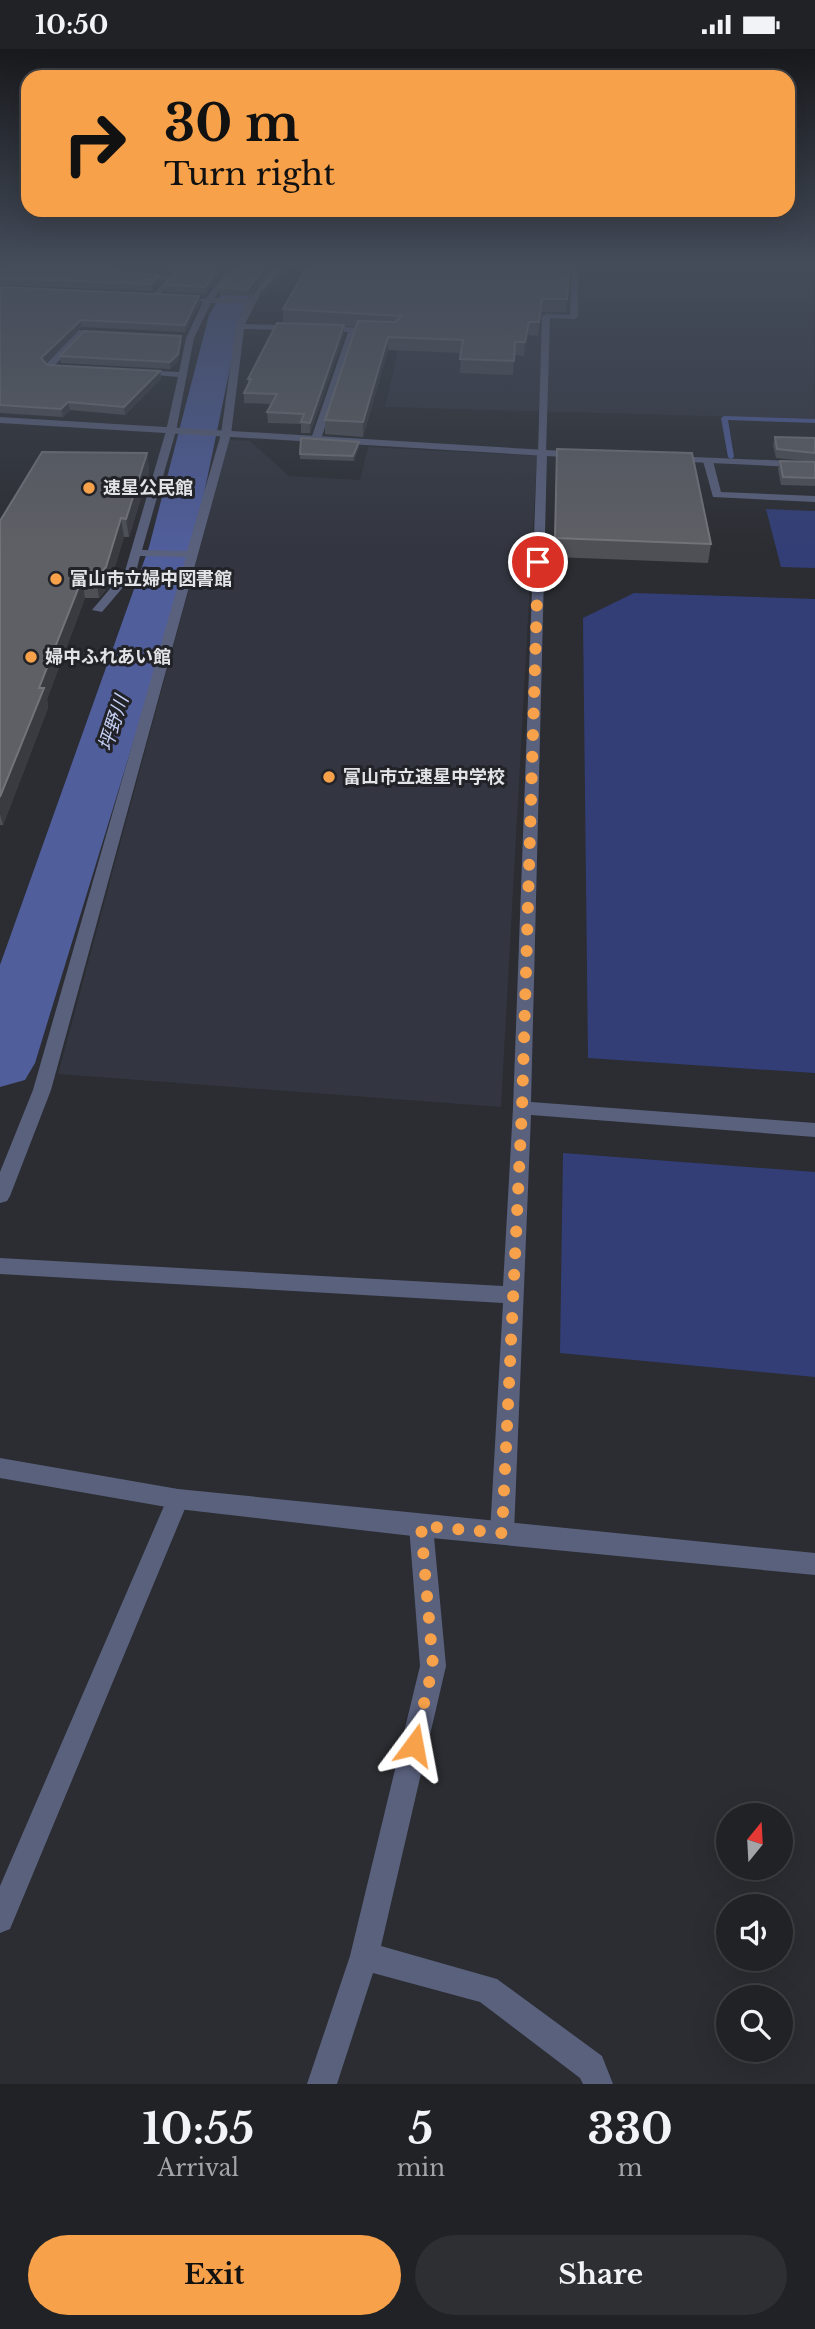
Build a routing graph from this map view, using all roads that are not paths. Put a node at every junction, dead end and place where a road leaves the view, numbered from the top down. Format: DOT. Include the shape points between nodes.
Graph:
graph roads {
  1 [pos="55,360"];
  2 [pos="186,360"];
  3 [pos="236,360"];
  4 [pos="343,360"];
  5 [pos="544,360"];
  6 [pos="75,369"];
  7 [pos="129,372"];
  8 [pos="183,375"];
  9 [pos="0,420"];
  10 [pos="171,431"];
  11 [pos="226,434"];
  12 [pos="316,439"];
  13 [pos="541,453"];
  14 [pos="597,456"];
  15 [pos="652,459"];
  16 [pos="708,461"];
  17 [pos="815,465"];
  18 [pos="815,499"];
  19 [pos="137,553"];
  20 [pos="192,554"];
  21 [pos="98,610"];
  22 [pos="522,1108"];
  23 [pos="815,1130"];
  24 [pos="0,1196"];
  25 [pos="0,1266"];
  26 [pos="512,1295"];
  27 [pos="0,1468"];
  28 [pos="178,1499"];
  29 [pos="421,1526"];
  30 [pos="502,1533"];
  31 [pos="815,1564"];
  32 [pos="0,1919"];
  33 [pos="364,1956"];
  34 [pos="322,2084"];
  35 [pos="598,2084"];
  1 -- 6 [label="street" via="48,367"];
  2 -- 8 [label="street"];
  3 -- 11 [label="street"];
  4 -- 12 [label="street"];
  5 -- 13 [label="lane"];
  7 -- 8 [label="street"];
  8 -- 10 [label="street"];
  9 -- 10 [label="street"];
  10 -- 11 [label="street"];
  10 -- 19 [label="street"];
  11 -- 12 [label="street"];
  11 -- 20 [label="street"];
  12 -- 13 [label="street"];
  13 -- 14 [label="street"];
  13 -- 22 [label="street"];
  15 -- 16 [label="street"];
  16 -- 17 [label="street"];
  16 -- 18 [label="street" via="717,495"];
  19 -- 20 [label="street"];
  19 -- 21 [label="street" via="130,572"];
  20 -- 24 [label="street" via="41,1090"];
  22 -- 23 [label="street"];
  22 -- 26 [label="street"];
  25 -- 26 [label="street"];
  26 -- 30 [label="street"];
  27 -- 28 [label="street"];
  28 -- 29 [label="street"];
  28 -- 32 [label="street"];
  29 -- 30 [label="street"];
  29 -- 33 [label="street" via="433,1666"];
  30 -- 31 [label="street"];
  33 -- 34 [label="street"];
  33 -- 35 [label="street" via="486,1989 591,2067"];
}
